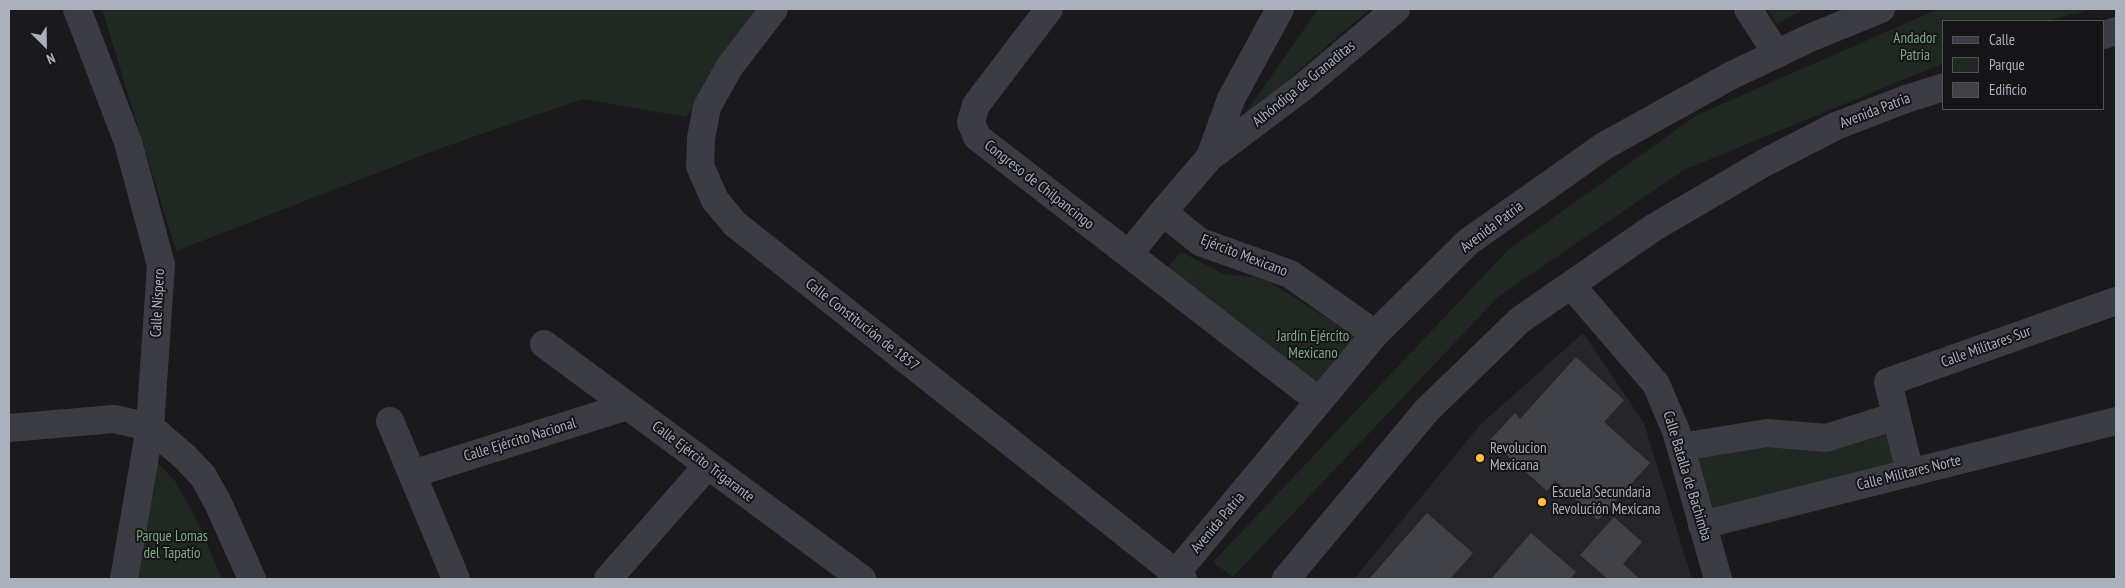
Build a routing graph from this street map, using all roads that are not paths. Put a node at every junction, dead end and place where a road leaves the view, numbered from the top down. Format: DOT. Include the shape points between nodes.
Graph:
graph roads {
  1 [pos="77,9"];
  2 [pos="774,9"];
  3 [pos="1049,9"];
  4 [pos="1280,9"];
  5 [pos="1396,9"];
  6 [pos="1748,9"];
  7 [pos="1881,9"];
  8 [pos="1845,15"];
  9 [pos="1777,54"];
  10 [pos="1942,87"];
  11 [pos="1210,157"];
  12 [pos="1163,212"];
  13 [pos="1129,254"];
  14 [pos="1571,285"];
  15 [pos="2116,301"];
  16 [pos="1375,334"];
  17 [pos="544,344"];
  18 [pos="1319,401"];
  19 [pos="628,406"];
  20 [pos="1896,416"];
  21 [pos="390,421"];
  22 [pos="2116,421"];
  23 [pos="150,427"];
  24 [pos="9,428"];
  25 [pos="1681,447"];
  26 [pos="708,465"];
  27 [pos="1910,473"];
  28 [pos="412,474"];
  29 [pos="1702,525"];
  30 [pos="1177,577"];
  31 [pos="124,579"];
  32 [pos="252,579"];
  33 [pos="456,579"];
  34 [pos="608,579"];
  35 [pos="862,579"];
  36 [pos="1286,579"];
  37 [pos="1718,579"];
  1 -- 23 [label="street, Calle Níspero" via="128,142 161,265"];
  2 -- 30 [label="street, Calle Constitución de 1857" via="730,66 707,107 700,166 715,200 735,224"];
  3 -- 13 [label="street, Congreso de Chilpancingo" via="976,105 972,113 973,131"];
  4 -- 11 [label="street, Alhóndiga de Granaditas" via="1230,99"];
  5 -- 11 [label="street, Alhóndiga de Granaditas" via="1304,87"];
  6 -- 9 [label="street"];
  7 -- 8 [label="street, Avenida Patria"];
  8 -- 9 [label="street, Avenida Patria"];
  9 -- 16 [label="street, Avenida Patria" via="1730,76 1604,146 1468,242"];
  10 -- 14 [label="street, Avenida Patria" via="1836,126 1764,163 1653,228"];
  11 -- 12 [label="street, Alhóndiga de Granaditas"];
  12 -- 13 [label="street, Alhóndiga de Granaditas"];
  12 -- 16 [label="street, Ejército Mexicano" via="1200,242 1290,274"];
  13 -- 18 [label="street"];
  14 -- 25 [label="street, Calle Batalla de Bachimba" via="1656,384"];
  14 -- 36 [label="street, Avenida Patria" via="1520,320 1427,410"];
  15 -- 20 [label="street, Calle Militares Sur" via="1888,382"];
  16 -- 18 [label="street, Avenida Patria"];
  17 -- 19 [label="street, Calle Ejército Trigarante"];
  18 -- 30 [label="street, Avenida Patria"];
  19 -- 26 [label="street, Calle Ejército Trigarante"];
  19 -- 28 [label="street, Calle Ejército Nacional"];
  20 -- 25 [label="street" via="1826,438 1767,433"];
  20 -- 27 [label="street, Calle Militares Sur"];
  21 -- 28 [label="street"];
  22 -- 27 [label="street, Calle Militares Norte"];
  23 -- 24 [label="street" via="114,419"];
  23 -- 31 [label="street, Calle Níspero"];
  23 -- 32 [label="street" via="203,476"];
  25 -- 29 [label="street, Calle Batalla de Bachimba"];
  26 -- 34 [label="street"];
  26 -- 35 [label="street, Calle Ejército Trigarante"];
  27 -- 29 [label="street, Calle Militares Norte"];
  28 -- 33 [label="street"];
  29 -- 37 [label="street, Calle Batalla de Bachimba"];
}
